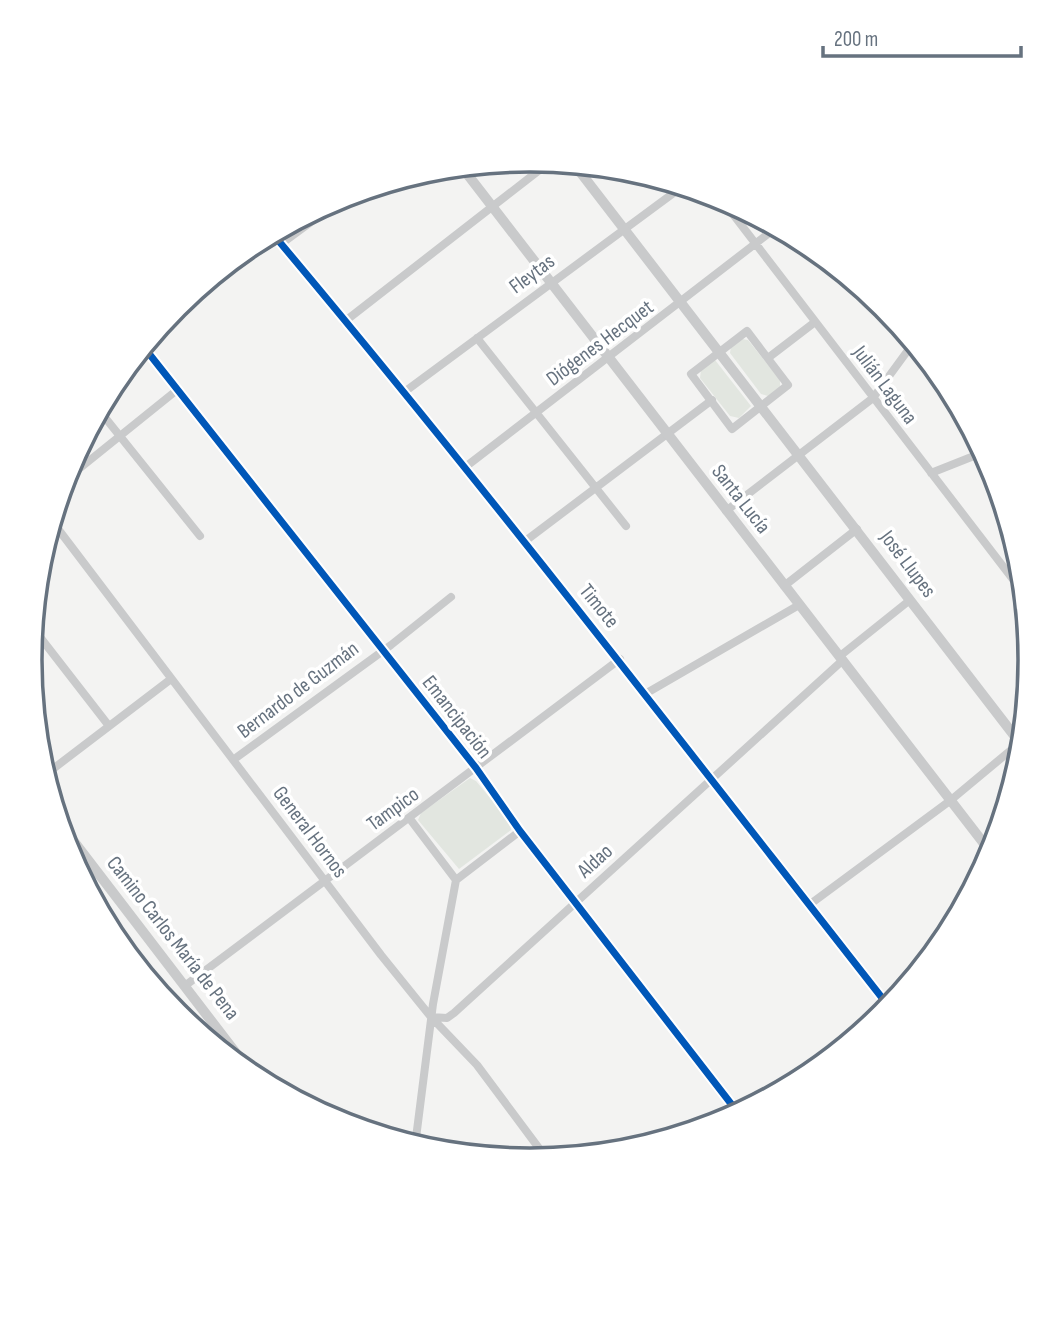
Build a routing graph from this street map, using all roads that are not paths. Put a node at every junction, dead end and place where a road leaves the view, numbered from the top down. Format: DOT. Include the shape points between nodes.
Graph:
graph roads {
  1 [pos="536,172"];
  2 [pos="583,175"];
  3 [pos="468,176"];
  4 [pos="674,193"];
  5 [pos="491,206"];
  6 [pos="735,217"];
  7 [pos="303,228"];
  8 [pos="625,230"];
  9 [pos="769,234"];
  10 [pos="279,241"];
  11 [pos="281,244"];
  12 [pos="757,245"];
  13 [pos="550,282"];
  14 [pos="682,302"];
  15 [pos="344,322"];
  16 [pos="815,322"];
  17 [pos="477,338"];
  18 [pos="908,350"];
  19 [pos="720,351"];
  20 [pos="150,355"];
  21 [pos="609,358"];
  22 [pos="768,358"];
  23 [pos="177,390"];
  24 [pos="403,393"];
  25 [pos="873,398"];
  26 [pos="712,400"];
  27 [pos="761,406"];
  28 [pos="537,413"];
  29 [pos="106,419"];
  30 [pos="667,434"];
  31 [pos="119,436"];
  32 [pos="799,455"];
  33 [pos="974,456"];
  34 [pos="82,466"];
  35 [pos="464,468"];
  36 [pos="931,473"];
  37 [pos="594,487"];
  38 [pos="726,511"];
  39 [pos="626,526"];
  40 [pos="857,528"];
  41 [pos="60,531"];
  42 [pos="200,536"];
  43 [pos="524,542"];
  44 [pos="1012,578"];
  45 [pos="785,586"];
  46 [pos="451,597"];
  47 [pos="910,600"];
  48 [pos="799,605"];
  49 [pos="43,640"];
  50 [pos="381,649"];
  51 [pos="841,658"];
  52 [pos="620,659"];
  53 [pos="171,680"];
  54 [pos="645,694"];
  55 [pos="109,726"];
  56 [pos="1013,734"];
  57 [pos="1011,750"];
  58 [pos="233,760"];
  59 [pos="54,768"];
  60 [pos="476,768"];
  61 [pos="710,781"];
  62 [pos="951,800"];
  63 [pos="410,819"];
  64 [pos="520,831"];
  65 [pos="984,843"];
  66 [pos="80,849"];
  67 [pos="325,880"];
  68 [pos="456,880"];
  69 [pos="576,902"];
  70 [pos="809,905"];
  71 [pos="186,985"];
  72 [pos="882,998"];
  73 [pos="431,1017"];
  74 [pos="232,1047"];
  75 [pos="732,1105"];
  76 [pos="416,1135"];
  77 [pos="539,1148"];
  1 -- 5 [label="street"];
  2 -- 8 [label="street, José Llupes"];
  3 -- 5 [label="street, Santa Lucía"];
  4 -- 8 [label="street, Fleytas"];
  5 -- 13 [label="street, Santa Lucía"];
  5 -- 15 [label="street"];
  6 -- 12 [label="street, Julián Laguna"];
  7 -- 11 [label="street"];
  8 -- 13 [label="street, Fleytas"];
  8 -- 14 [label="street, José Llupes"];
  9 -- 12 [label="street, Diógenes Hecquet"];
  10 -- 11 [label="street, Timote"];
  11 -- 15 [label="street, Timote"];
  12 -- 14 [label="street, Diógenes Hecquet"];
  12 -- 16 [label="street, Julián Laguna"];
  13 -- 17 [label="street, Fleytas"];
  13 -- 21 [label="street, Santa Lucía"];
  14 -- 19 [label="street, José Llupes"];
  14 -- 21 [label="street, Diógenes Hecquet"];
  15 -- 24 [label="street, Timote"];
  16 -- 22 [label="street"];
  16 -- 25 [label="street, Julián Laguna"];
  17 -- 24 [label="street, Fleytas"];
  17 -- 28 [label="street"];
  18 -- 25 [label="street"];
  19 -- 22 [label="street" via="747,331"];
  19 -- 26 [label="street" via="691,374"];
  19 -- 27 [label="street, José Llupes"];
  20 -- 23 [label="street, Emancipación"];
  21 -- 28 [label="street, Diógenes Hecquet"];
  21 -- 30 [label="street, Santa Lucía"];
  22 -- 27 [label="street" via="788,384"];
  23 -- 31 [label="street"];
  23 -- 50 [label="street, Emancipación"];
  24 -- 35 [label="street, Timote"];
  25 -- 32 [label="street"];
  25 -- 36 [label="street, Julián Laguna"];
  26 -- 27 [label="street" via="732,429"];
  26 -- 30 [label="street"];
  27 -- 32 [label="street, José Llupes"];
  28 -- 35 [label="street, Diógenes Hecquet"];
  28 -- 37 [label="street"];
  29 -- 31 [label="street"];
  30 -- 37 [label="street"];
  30 -- 38 [label="street, Santa Lucía"];
  31 -- 34 [label="street"];
  31 -- 42 [label="street"];
  32 -- 38 [label="street"];
  32 -- 40 [label="street, José Llupes"];
  33 -- 36 [label="street"];
  35 -- 43 [label="street, Timote"];
  36 -- 44 [label="street, Julián Laguna"];
  37 -- 39 [label="street"];
  37 -- 43 [label="street"];
  38 -- 45 [label="street, Santa Lucía"];
  40 -- 45 [label="street"];
  40 -- 47 [label="street, José Llupes"];
  41 -- 53 [label="street, General Hornos"];
  43 -- 52 [label="street, Timote"];
  45 -- 48 [label="street, Santa Lucía"];
  46 -- 50 [label="street, Bernardo de Guzmán"];
  47 -- 51 [label="street, Aldao"];
  47 -- 56 [label="street, José Llupes"];
  48 -- 51 [label="street, Santa Lucía"];
  48 -- 54 [label="street"];
  49 -- 55 [label="street"];
  50 -- 58 [label="street, Bernardo de Guzmán"];
  50 -- 60 [label="street, Emancipación"];
  51 -- 61 [label="street, Aldao"];
  51 -- 62 [label="street, Santa Lucía"];
  52 -- 54 [label="street, Timote"];
  52 -- 60 [label="street, Tampico"];
  53 -- 55 [label="street"];
  53 -- 58 [label="street, General Hornos"];
  54 -- 61 [label="street, Timote"];
  55 -- 59 [label="street"];
  57 -- 62 [label="street"];
  58 -- 67 [label="street, General Hornos"];
  60 -- 63 [label="street, Tampico"];
  60 -- 64 [label="street, Emancipación"];
  61 -- 69 [label="street, Aldao"];
  61 -- 70 [label="street, Timote"];
  62 -- 65 [label="street, Santa Lucía"];
  62 -- 70 [label="street"];
  63 -- 67 [label="street, Tampico"];
  63 -- 68 [label="street"];
  64 -- 68 [label="street"];
  64 -- 69 [label="street, Emancipación"];
  66 -- 71 [label="street, Camino Carlos María de Pena"];
  67 -- 71 [label="street, Tampico"];
  67 -- 73 [label="street, General Hornos"];
  68 -- 73 [label="street"];
  69 -- 73 [label="street, Aldao" via="454,1013 447,1018"];
  69 -- 75 [label="street, Emancipación"];
  70 -- 72 [label="street, Timote"];
  71 -- 74 [label="street, Camino Carlos María de Pena"];
  73 -- 76 [label="street"];
  73 -- 77 [label="street, General Hornos" via="477,1065"];
}
